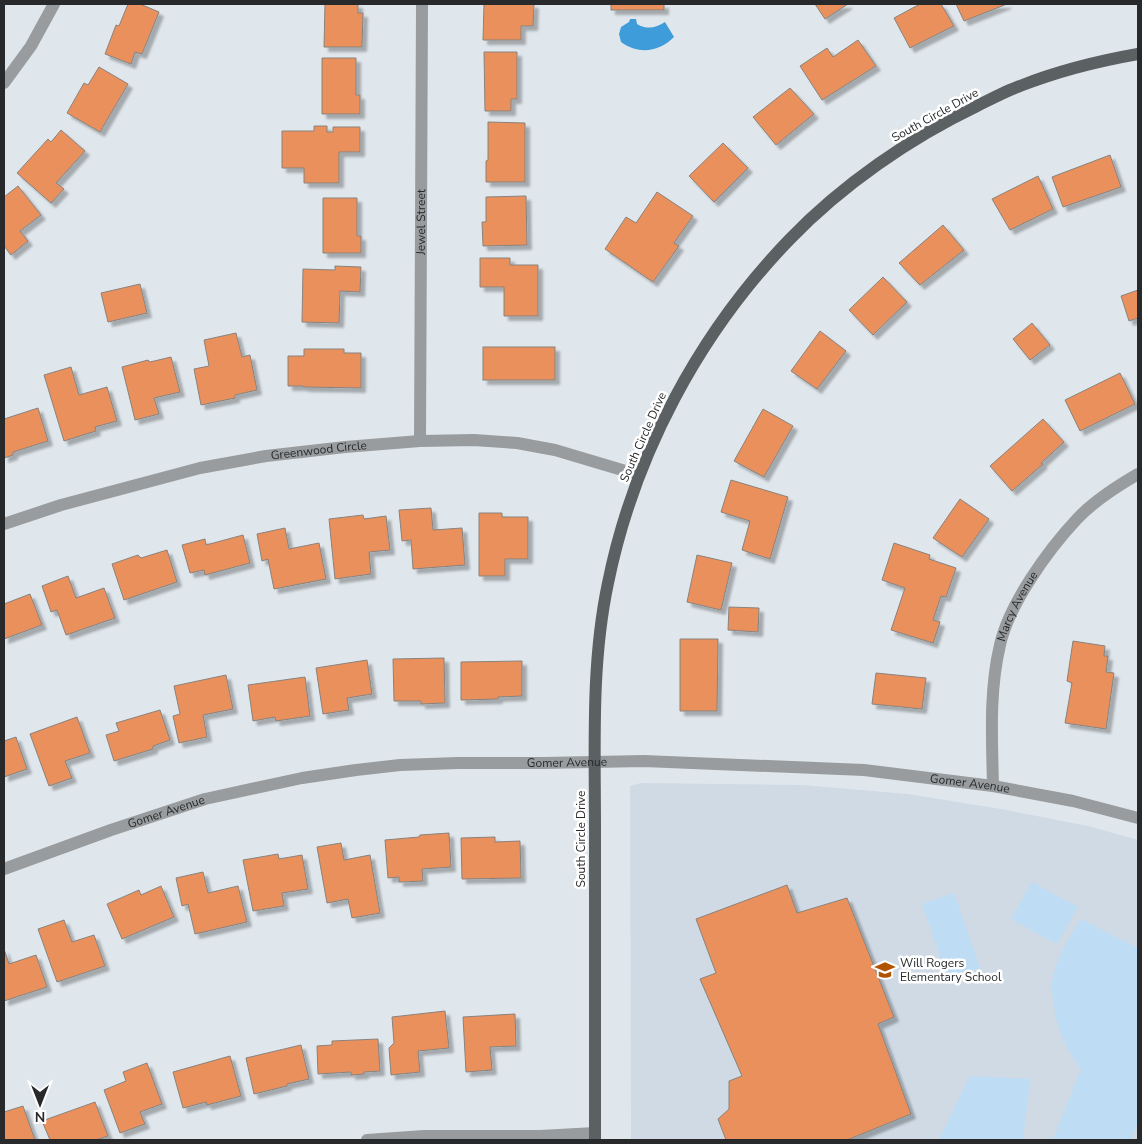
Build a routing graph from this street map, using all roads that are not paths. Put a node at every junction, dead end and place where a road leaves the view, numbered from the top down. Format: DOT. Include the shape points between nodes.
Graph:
graph roads {
  1 [pos="54,4"];
  2 [pos="422,4"];
  3 [pos="1138,54"];
  4 [pos="4,83"];
  5 [pos="420,441"];
  6 [pos="1138,474"];
  7 [pos="639,475"];
  8 [pos="4,524"];
  9 [pos="595,762"];
  10 [pos="992,786"];
  11 [pos="1138,818"];
  12 [pos="4,869"];
  13 [pos="595,1137"];
  14 [pos="367,1140"];
  1 -- 4 [label="street" via="31,46"];
  2 -- 5 [label="street, Jewel Street"];
  3 -- 7 [label="main road, South Circle Drive" via="1085,65 1019,86 958,115 921,135 826,204 789,239 720,324 663,420"];
  5 -- 7 [label="street, Greenwood Circle" via="518,443 555,450"];
  5 -- 8 [label="street, Greenwood Circle" via="266,456 210,467 61,505"];
  6 -- 10 [label="street, Marcy Avenue" via="1078,518 1051,550 1013,610 1000,643 995,671"];
  7 -- 9 [label="main road, South Circle Drive" via="607,585 596,682"];
  9 -- 10 [label="street, Gomer Avenue" via="864,770"];
  9 -- 12 [label="street, Gomer Avenue" via="400,765 302,778 205,799"];
  9 -- 13 [label="main road, South Circle Drive"];
  10 -- 11 [label="street, Gomer Avenue" via="1073,801"];
  13 -- 14 [label="street" via="424,1136"];
}
